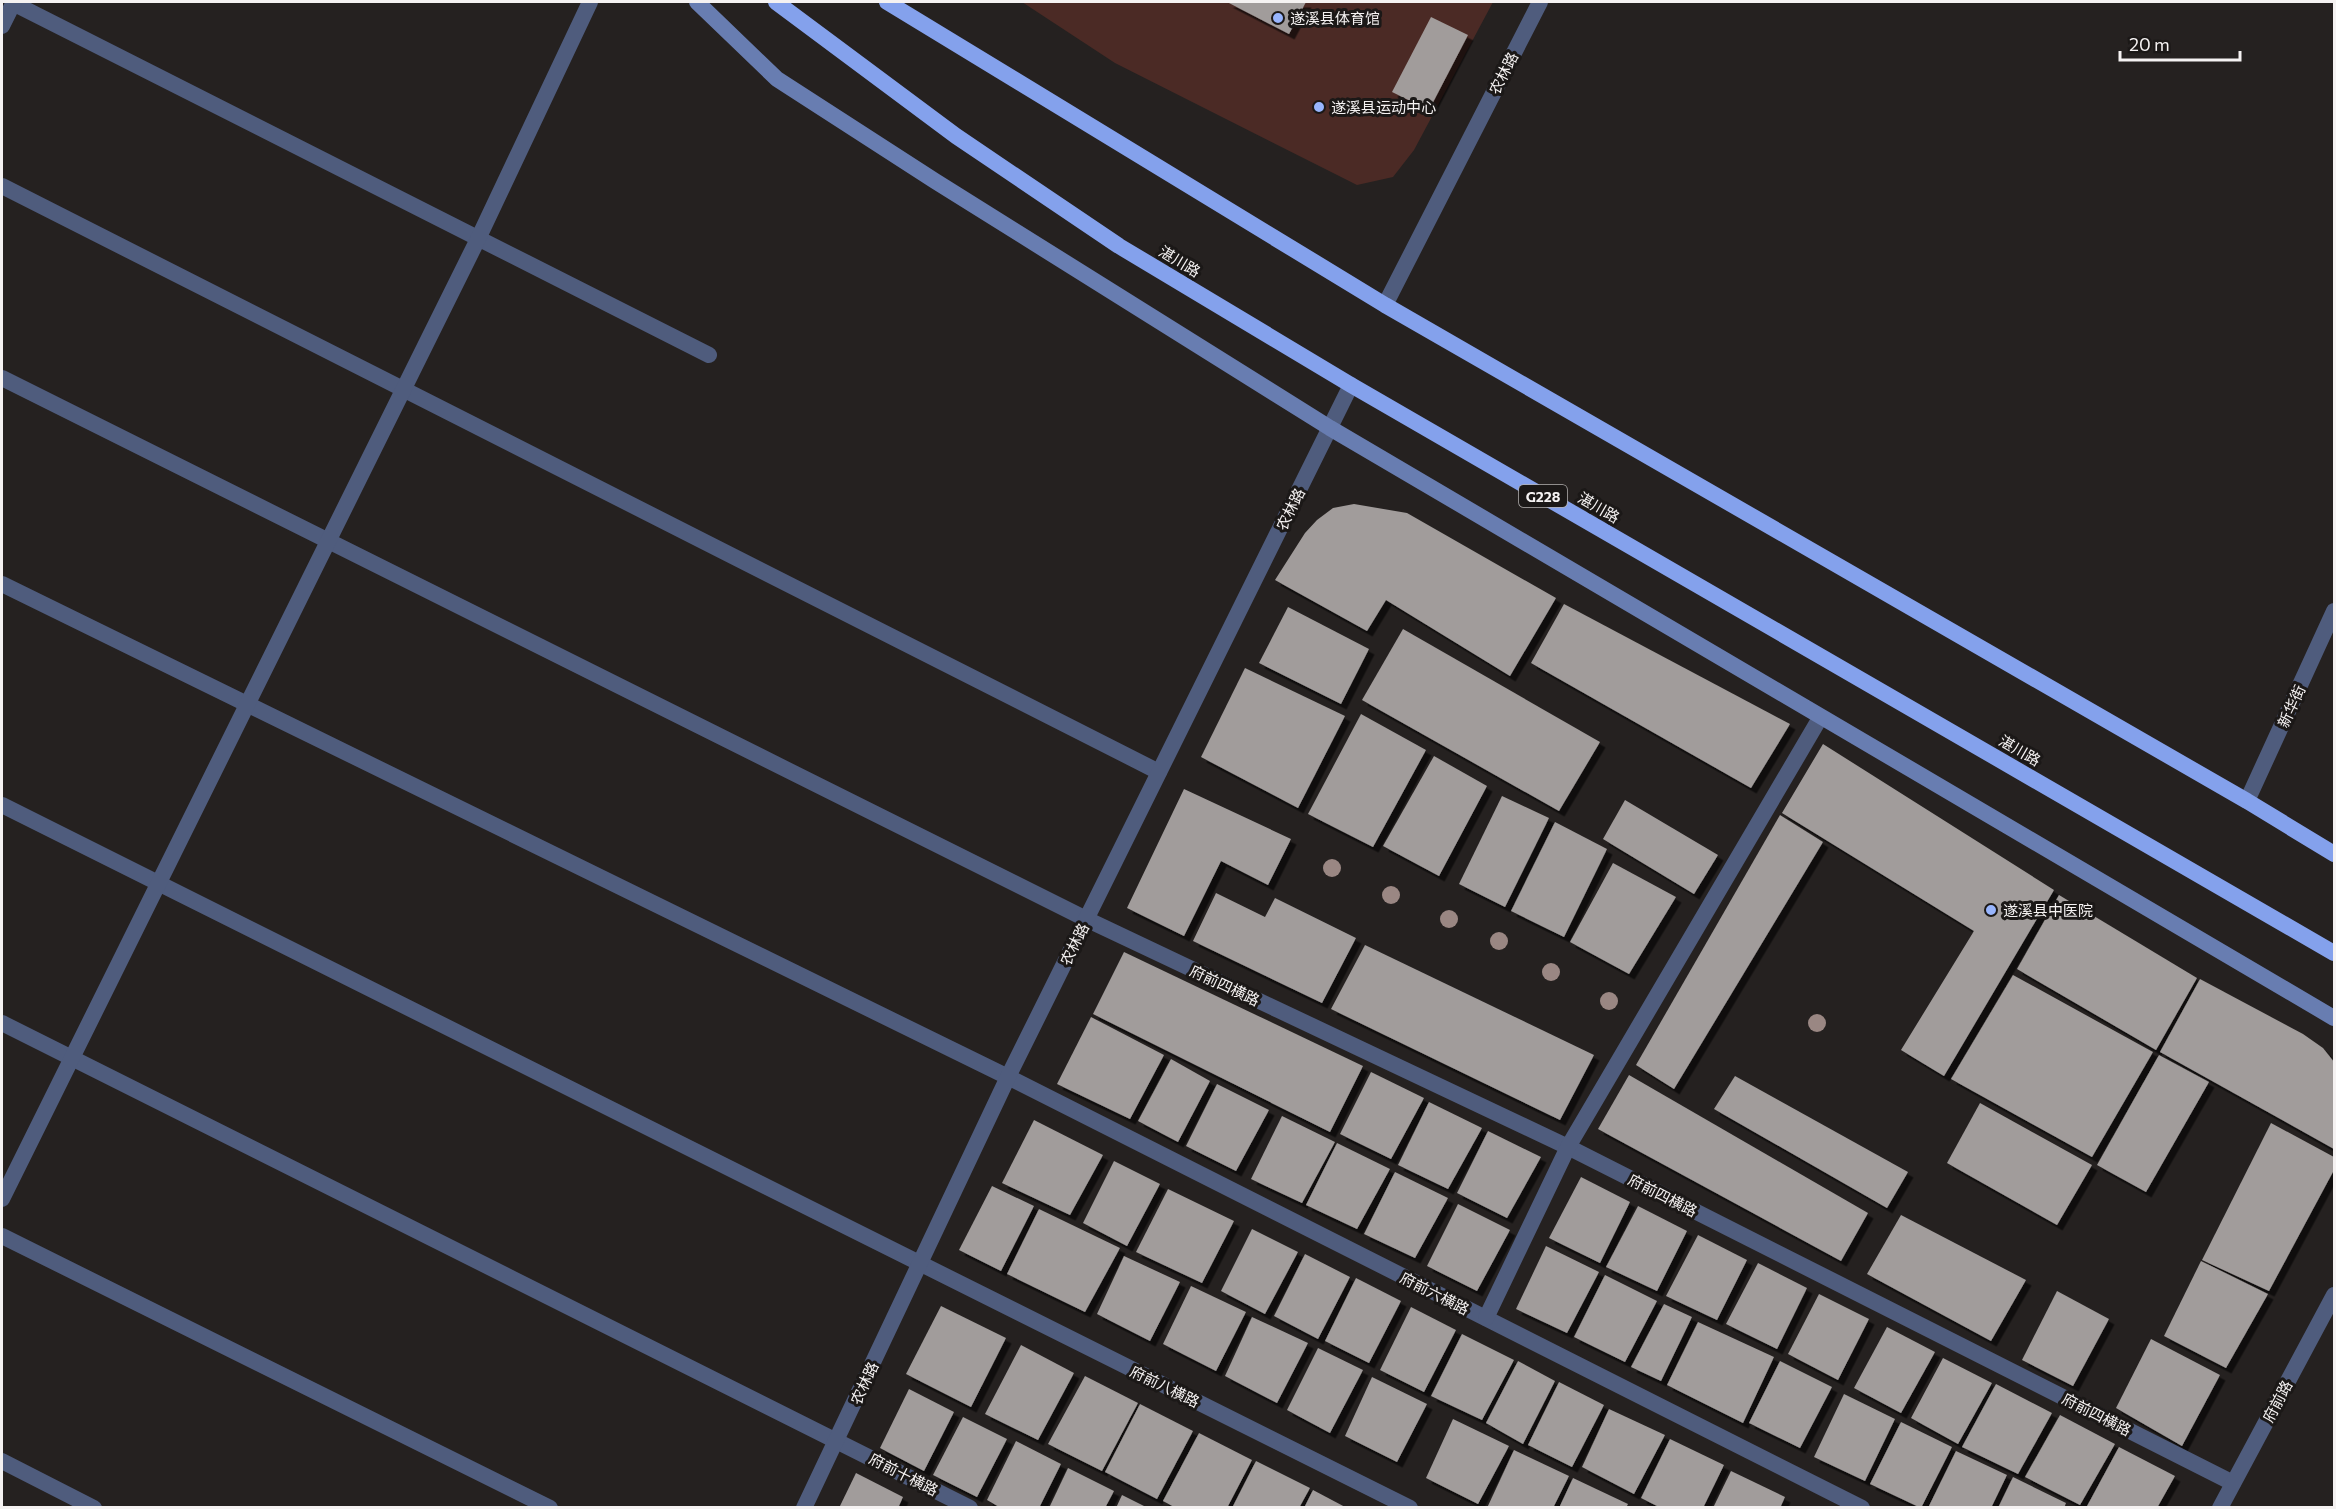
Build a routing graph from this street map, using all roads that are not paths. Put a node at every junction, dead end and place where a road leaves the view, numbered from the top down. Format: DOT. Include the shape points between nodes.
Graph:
graph roads {
  1 [pos="14,2"];
  2 [pos="590,2"];
  3 [pos="697,2"];
  4 [pos="776,2"];
  5 [pos="887,2"];
  6 [pos="1540,2"];
  7 [pos="2,26"];
  8 [pos="2,186"];
  9 [pos="478,239"];
  10 [pos="1385,305"];
  11 [pos="709,355"];
  12 [pos="2,378"];
  13 [pos="1351,385"];
  14 [pos="403,389"];
  15 [pos="1330,428"];
  16 [pos="327,541"];
  17 [pos="2,584"];
  18 [pos="2334,611"];
  19 [pos="246,704"];
  20 [pos="1820,718"];
  21 [pos="1160,772"];
  22 [pos="2247,801"];
  23 [pos="2,805"];
  24 [pos="2334,854"];
  25 [pos="157,882"];
  26 [pos="1086,919"];
  27 [pos="2334,952"];
  28 [pos="2334,1018"];
  29 [pos="2,1023"];
  30 [pos="71,1058"];
  31 [pos="1008,1077"];
  32 [pos="1568,1147"];
  33 [pos="2,1199"];
  34 [pos="2,1236"];
  35 [pos="921,1264"];
  36 [pos="2334,1295"];
  37 [pos="1486,1318"];
  38 [pos="838,1440"];
  39 [pos="2,1461"];
  40 [pos="2233,1483"];
  41 [pos="1406,1507"];
  42 [pos="94,1508"];
  43 [pos="550,1508"];
  44 [pos="804,1508"];
  45 [pos="970,1508"];
  46 [pos="1862,1508"];
  47 [pos="2220,1508"];
  1 -- 7 [label="street"];
  1 -- 9 [label="street"];
  2 -- 9 [label="street"];
  3 -- 15 [label="main road" via="777,79"];
  4 -- 13 [label="highway, 湛川路 / G228" via="956,136 1119,246"];
  5 -- 10 [label="highway"];
  6 -- 10 [label="street, 农林路"];
  8 -- 14 [label="street"];
  9 -- 11 [label="street"];
  9 -- 14 [label="street"];
  10 -- 22 [label="highway"];
  12 -- 16 [label="street, 府前四横路"];
  13 -- 15 [label="street, 农林路"];
  13 -- 27 [label="highway, 湛川路 / G228"];
  14 -- 16 [label="street"];
  14 -- 21 [label="street"];
  15 -- 20 [label="main road"];
  15 -- 21 [label="street, 农林路"];
  16 -- 19 [label="street"];
  16 -- 26 [label="street, 府前四横路"];
  17 -- 19 [label="street, 府前六横路"];
  18 -- 22 [label="street, 新华街"];
  19 -- 25 [label="street"];
  19 -- 31 [label="street, 府前六横路"];
  20 -- 28 [label="main road"];
  20 -- 32 [label="street"];
  21 -- 26 [label="street, 农林路"];
  22 -- 24 [label="highway"];
  23 -- 25 [label="street, 府前八横路"];
  25 -- 30 [label="street"];
  25 -- 35 [label="street, 府前八横路"];
  26 -- 31 [label="street, 农林路"];
  26 -- 32 [label="street, 府前四横路"];
  29 -- 30 [label="street, 府前十横路"];
  30 -- 33 [label="street"];
  30 -- 38 [label="street, 府前十横路"];
  31 -- 35 [label="street, 农林路"];
  31 -- 37 [label="street, 府前六横路"];
  32 -- 37 [label="street"];
  32 -- 40 [label="street, 府前四横路"];
  34 -- 43 [label="street"];
  35 -- 38 [label="street, 农林路"];
  35 -- 41 [label="street, 府前八横路"];
  36 -- 40 [label="street, 府前路"];
  37 -- 46 [label="street, 府前六横路"];
  38 -- 44 [label="street, 农林路"];
  38 -- 45 [label="street, 府前十横路"];
  39 -- 42 [label="street"];
  40 -- 47 [label="street, 府前路"];
}
